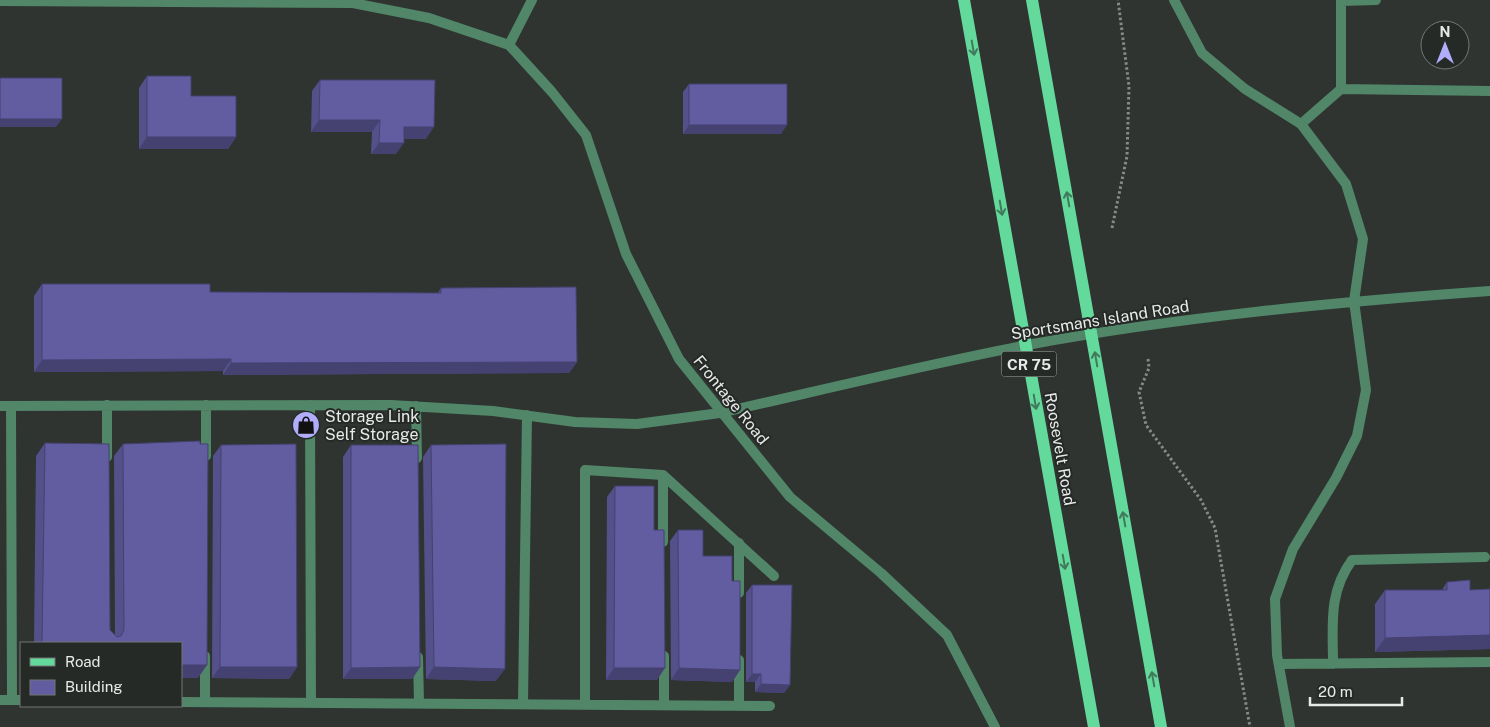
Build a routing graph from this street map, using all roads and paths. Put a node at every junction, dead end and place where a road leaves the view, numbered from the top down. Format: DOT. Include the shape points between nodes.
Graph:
graph roads {
  1 [pos="532,0"];
  2 [pos="964,0"];
  3 [pos="1032,0"];
  4 [pos="1118,0"];
  5 [pos="1174,0"];
  6 [pos="1376,0"];
  7 [pos="0,1"];
  8 [pos="509,45"];
  9 [pos="1341,89"];
  10 [pos="1490,91"];
  11 [pos="1301,124"];
  12 [pos="1112,228"];
  13 [pos="1490,291"];
  14 [pos="1354,300"];
  15 [pos="1092,334"];
  16 [pos="1026,346"];
  17 [pos="1148,359"];
  18 [pos="107,405"];
  19 [pos="206,405"];
  20 [pos="310,405"];
  21 [pos="5,406"];
  22 [pos="416,406"];
  23 [pos="720,413"];
  24 [pos="527,415"];
  25 [pos="206,464"];
  26 [pos="108,465"];
  27 [pos="417,466"];
  28 [pos="663,475"];
  29 [pos="739,543"];
  30 [pos="663,552"];
  31 [pos="1485,557"];
  32 [pos="774,576"];
  33 [pos="739,601"];
  34 [pos="205,642"];
  35 [pos="418,644"];
  36 [pos="664,648"];
  37 [pos="739,649"];
  38 [pos="1490,662"];
  39 [pos="1279,664"];
  40 [pos="1334,664"];
  41 [pos="0,700"];
  42 [pos="17,700"];
  43 [pos="182,702"];
  44 [pos="205,702"];
  45 [pos="311,703"];
  46 [pos="419,703"];
  47 [pos="523,704"];
  48 [pos="585,705"];
  49 [pos="664,705"];
  50 [pos="740,706"];
  51 [pos="770,706"];
  52 [pos="995,727"];
  53 [pos="1094,727"];
  54 [pos="1161,727"];
  55 [pos="1250,727"];
  56 [pos="1290,727"];
  1 -- 8 [label="street"];
  2 -- 16 [label="main road, Roosevelt Road / CR 75, one-way"];
  15 -- 3 [label="main road, one-way"];
  4 -- 12 [label="path" via="1129,86 1127,156"];
  5 -- 11 [label="street" via="1202,53 1245,89"];
  6 -- 9 [label="street" via="1341,1"];
  7 -- 8 [label="street" via="353,3 429,18"];
  8 -- 23 [label="street, Frontage Road" via="586,135 626,254 679,359"];
  9 -- 10 [label="street"];
  9 -- 11 [label="street"];
  11 -- 14 [label="street" via="1346,184 1362,239"];
  13 -- 14 [label="street, Sportsmans Island Road"];
  14 -- 15 [label="street, Sportsmans Island Road"];
  14 -- 39 [label="street" via="1366,390 1357,436 1336,478 1292,549 1275,599"];
  15 -- 16 [label="street, Sportsmans Island Road"];
  54 -- 15 [label="main road, one-way"];
  16 -- 23 [label="street, Sportsmans Island Road"];
  16 -- 53 [label="main road, Roosevelt Road / CR 75, one-way"];
  17 -- 55 [label="path" via="1149,368 1139,392 1146,425 1201,500 1215,528"];
  18 -- 19 [label="street, Sportsmans Island Road"];
  18 -- 21 [label="street, Sportsmans Island Road"];
  18 -- 26 [label="street"];
  19 -- 20 [label="street, Sportsmans Island Road"];
  19 -- 25 [label="street"];
  20 -- 22 [label="street, Sportsmans Island Road"];
  20 -- 45 [label="street"];
  21 -- 42 [label="street"];
  22 -- 24 [label="street, Sportsmans Island Road"];
  22 -- 27 [label="street"];
  23 -- 24 [label="street, Sportsmans Island Road" via="637,424 575,422"];
  23 -- 52 [label="street, Frontage Road" via="790,497 947,635"];
  24 -- 47 [label="street"];
  28 -- 29 [label="street"];
  28 -- 30 [label="street"];
  28 -- 48 [label="street" via="585,470"];
  29 -- 32 [label="street"];
  29 -- 33 [label="street"];
  31 -- 40 [label="street" via="1352,560 1341,575 1334,602"];
  34 -- 44 [label="street"];
  35 -- 46 [label="street"];
  36 -- 49 [label="street"];
  37 -- 50 [label="street"];
  38 -- 40 [label="street"];
  39 -- 40 [label="street"];
  39 -- 56 [label="street"];
  41 -- 42 [label="street"];
  43 -- 44 [label="street"];
  44 -- 45 [label="street"];
  45 -- 46 [label="street"];
  46 -- 47 [label="street"];
  47 -- 48 [label="street"];
  48 -- 49 [label="street"];
  49 -- 50 [label="street"];
  50 -- 51 [label="street"];
}
